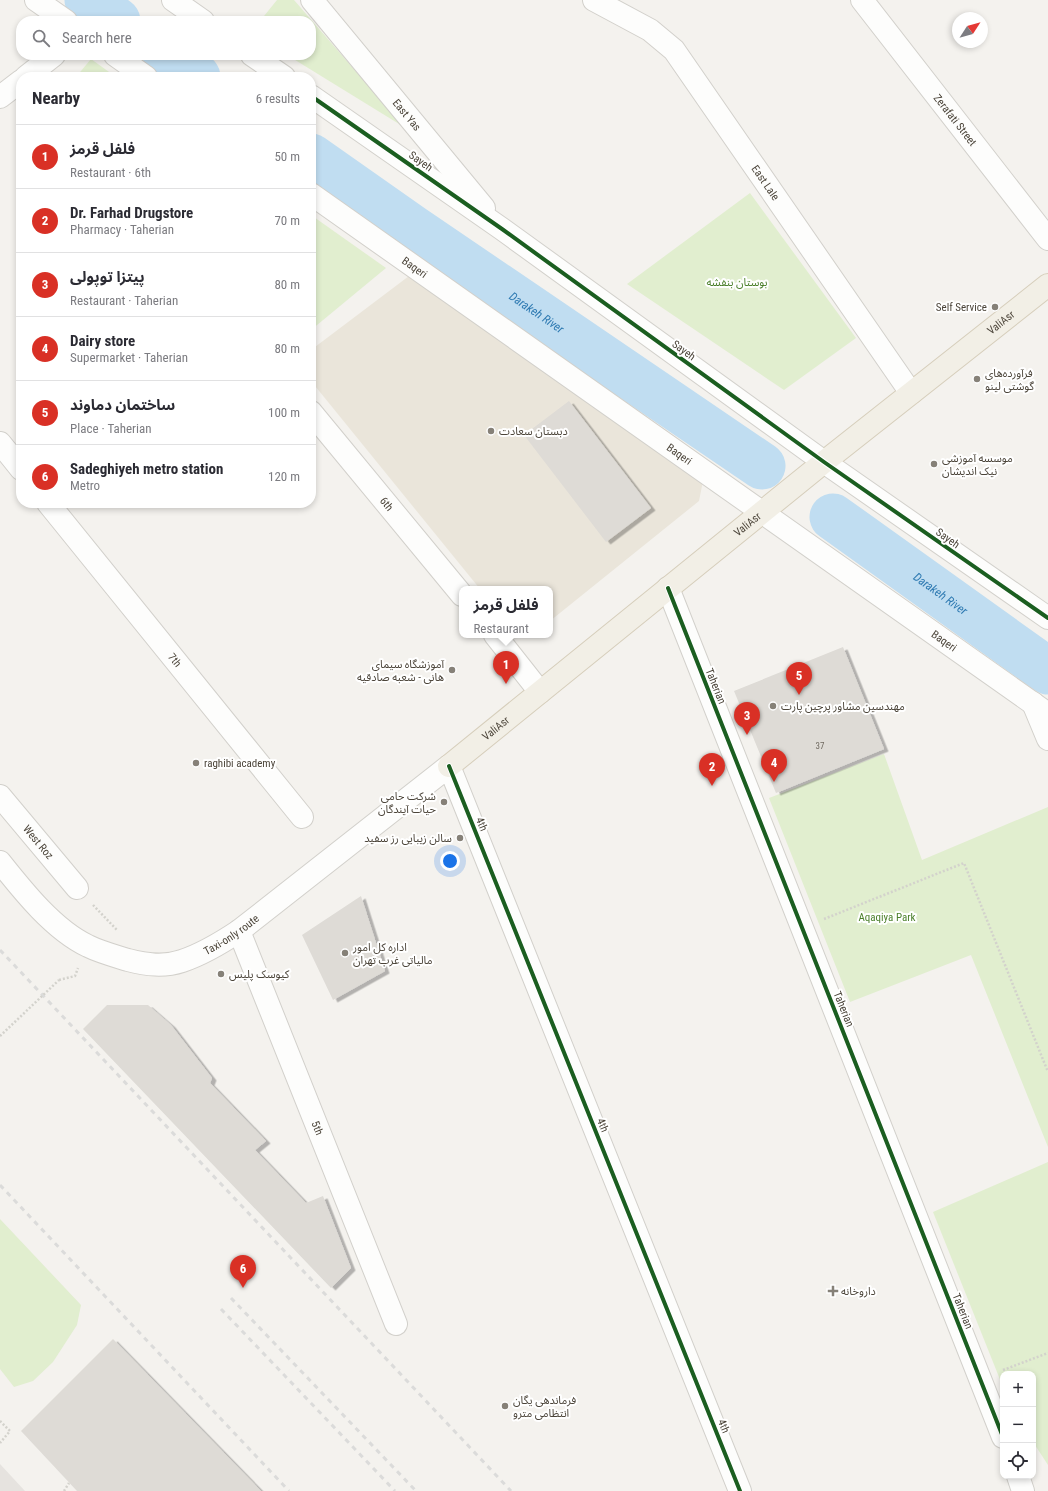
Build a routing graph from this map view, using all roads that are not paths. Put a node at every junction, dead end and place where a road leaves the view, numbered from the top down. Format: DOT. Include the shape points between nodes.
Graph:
graph roads {
  1 [pos="36,0"];
  2 [pos="173,0"];
  3 [pos="312,0"];
  4 [pos="594,0"];
  5 [pos="862,0"];
  6 [pos="59,16"];
  7 [pos="196,16"];
  8 [pos="48,60"];
  9 [pos="122,60"];
  10 [pos="259,60"];
  11 [pos="34,72"];
  12 [pos="139,72"];
  13 [pos="277,72"];
  14 [pos="16,86"];
  15 [pos="0,97"];
  16 [pos="316,99"];
  17 [pos="316,198"];
  18 [pos="502,229"];
  19 [pos="1048,239"];
  20 [pos="1048,285"];
  21 [pos="911,393"];
  22 [pos="316,418"];
  23 [pos="0,443"];
  24 [pos="824,462"];
  25 [pos="16,463"];
  26 [pos="52,508"];
  27 [pos="762,512"];
  28 [pos="668,588"];
  29 [pos="459,591"];
  30 [pos="1048,618"];
  31 [pos="497,638"];
  32 [pos="540,692"];
  33 [pos="1041,708"];
  34 [pos="1048,739"];
  35 [pos="449,766"];
  36 [pos="0,796"];
  37 [pos="302,817"];
  38 [pos="0,862"];
  39 [pos="77,888"];
  40 [pos="239,931"];
  41 [pos="396,1324"];
  42 [pos="1000,1429"];
  43 [pos="1019,1479"];
  44 [pos="740,1491"];
  45 [pos="1023,1491"];
  1 -- 6 [label="street"];
  2 -- 7 [label="street"];
  3 -- 18 [label="street, East Yas"];
  4 -- 21 [label="street, East Lale" via="650,30 674,50"];
  5 -- 19 [label="street, Zerafati Street"];
  8 -- 11 [label="street"];
  9 -- 12 [label="street"];
  10 -- 13 [label="street"];
  14 -- 15 [label="street"];
  16 -- 18 [label="street, Sayeh"];
  17 -- 27 [label="street, Baqeri"];
  18 -- 24 [label="street, Sayeh"];
  20 -- 21 [label="main road, ValiAsr"];
  21 -- 24 [label="main road, ValiAsr"];
  22 -- 29 [label="street, 6th"];
  23 -- 25 [label="street"];
  24 -- 27 [label="main road, ValiAsr"];
  24 -- 30 [label="street, Sayeh"];
  26 -- 37 [label="street, 7th"];
  27 -- 28 [label="main road, ValiAsr"];
  27 -- 33 [label="street, Baqeri"];
  28 -- 32 [label="main road, ValiAsr"];
  28 -- 42 [label="street, Taherian"];
  31 -- 32 [label="street"];
  32 -- 35 [label="main road, ValiAsr"];
  33 -- 34 [label="street"];
  35 -- 40 [label="street, Taxi-only route"];
  35 -- 44 [label="street, 4th"];
  36 -- 39 [label="street, West Roz"];
  38 -- 40 [label="street, Taxi-only route" via="23,892 54,923 87,946 118,957 151,966 181,961 213,948"];
  40 -- 41 [label="street, 5th"];
  43 -- 45 [label="street"];
}
